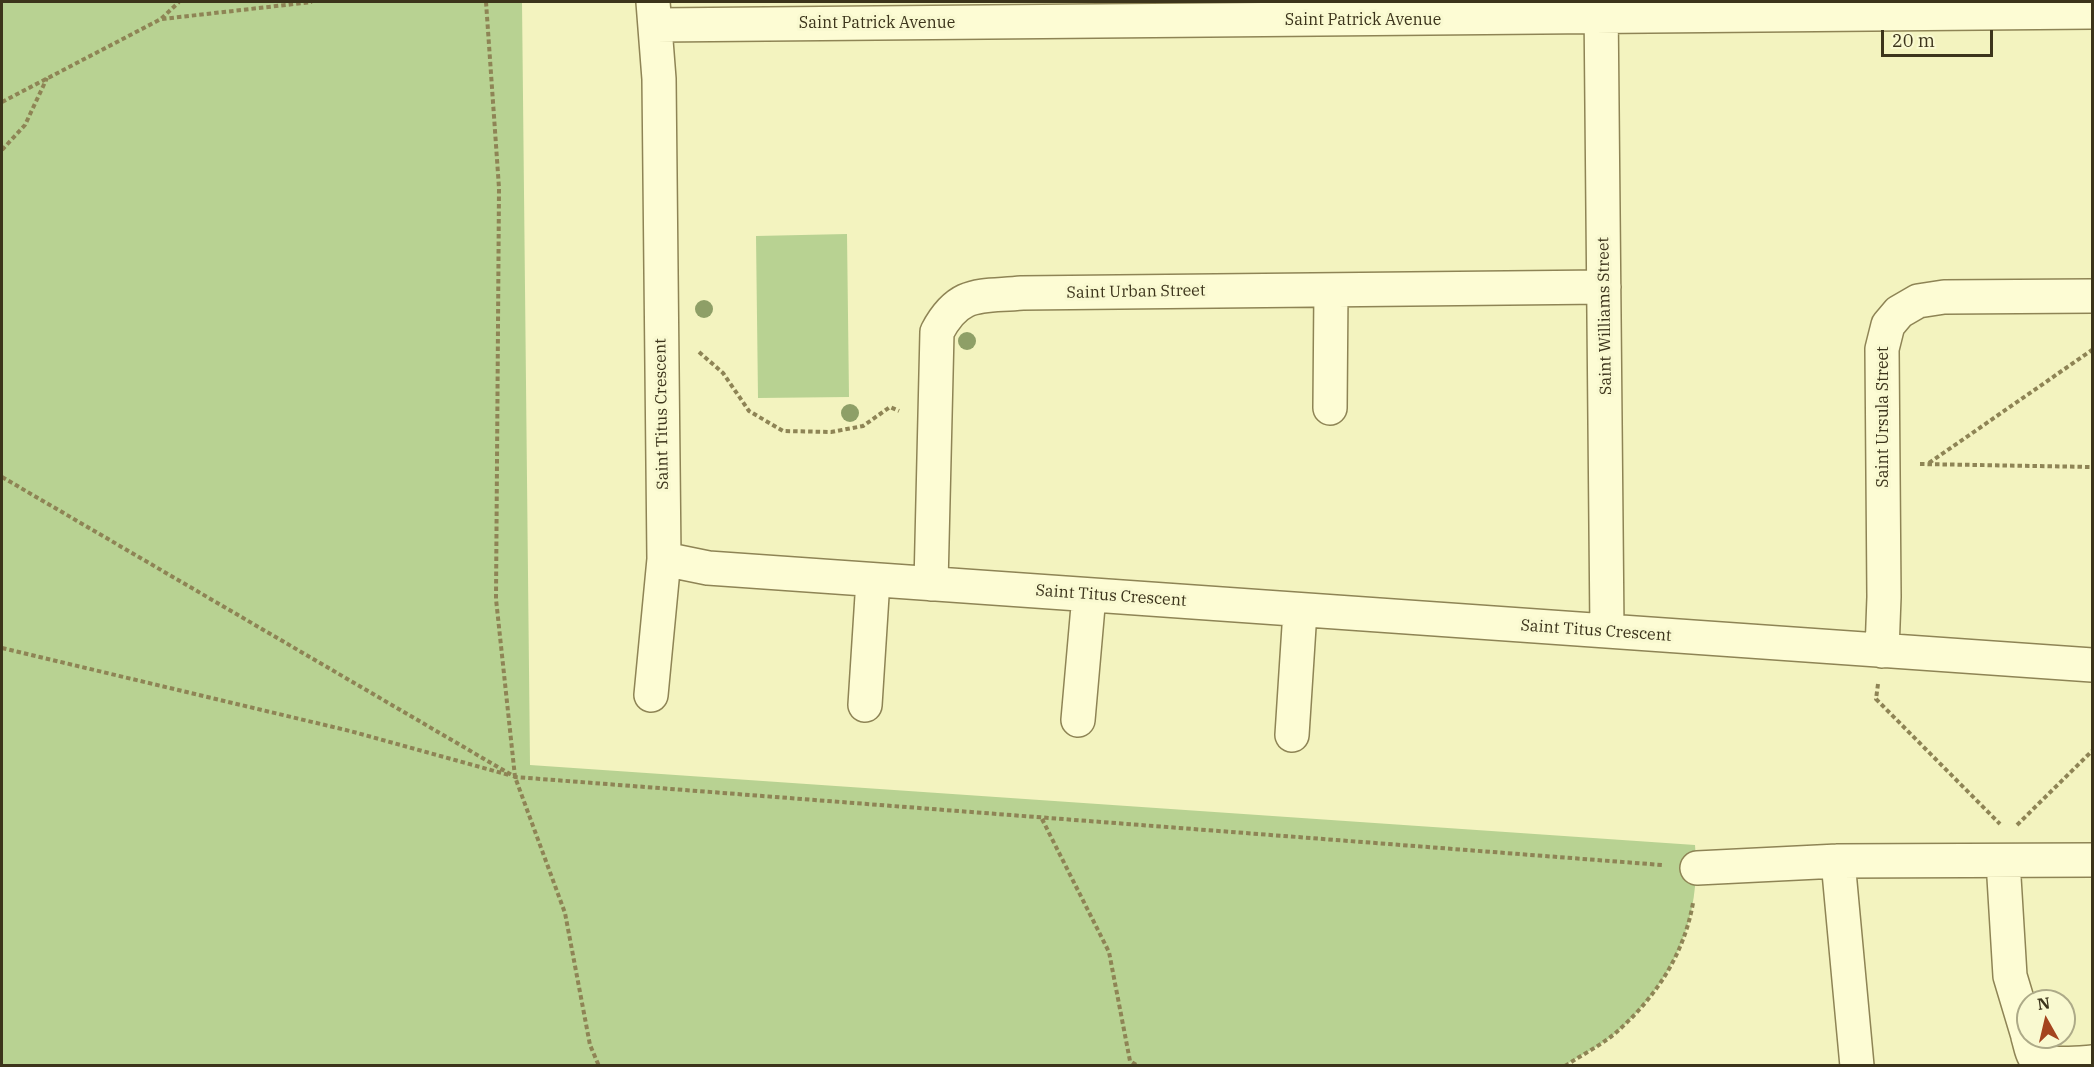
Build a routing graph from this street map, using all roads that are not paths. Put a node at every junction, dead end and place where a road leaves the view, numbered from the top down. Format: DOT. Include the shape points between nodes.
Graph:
graph roads {
  1 [pos="1602,10"];
  2 [pos="2092,12"];
  3 [pos="655,13"];
  4 [pos="1604,287"];
  5 [pos="1331,290"];
  6 [pos="2092,296"];
  7 [pos="1330,408"];
  8 [pos="664,559"];
  9 [pos="873,580"];
  10 [pos="931,584"];
  11 [pos="1089,595"];
  12 [pos="1300,611"];
  13 [pos="1607,631"];
  14 [pos="1882,651"];
  15 [pos="2092,665"];
  16 [pos="651,695"];
  17 [pos="865,705"];
  18 [pos="1078,720"];
  19 [pos="1293,735"];
  20 [pos="2006,847"];
  21 [pos="2092,860"];
  22 [pos="1838,861"];
  23 [pos="1697,868"];
  24 [pos="2016,996"];
  25 [pos="2032,1049"];
  26 [pos="2092,1062"];
  27 [pos="1857,1065"];
  1 -- 2 [label="street, Saint Patrick Avenue"];
  1 -- 3 [label="street, Saint Patrick Avenue"];
  1 -- 4 [label="street, Saint Williams Street"];
  3 -- 8 [label="street, Saint Titus Crescent"];
  4 -- 5 [label="street, Saint Urban Street"];
  4 -- 13 [label="street, Saint Williams Street"];
  5 -- 7 [label="street"];
  5 -- 10 [label="street, Saint Urban Street" via="1022,293 970,298 947,311 937,332"];
  6 -- 14 [label="street, Saint Ursula Street" via="1944,297 1918,301 1899,312 1888,325 1882,348"];
  8 -- 9 [label="street, Saint Titus Crescent" via="708,568"];
  8 -- 16 [label="street"];
  9 -- 10 [label="street, Saint Titus Crescent"];
  9 -- 17 [label="street"];
  10 -- 11 [label="street, Saint Titus Crescent"];
  11 -- 12 [label="street, Saint Titus Crescent"];
  11 -- 18 [label="street"];
  12 -- 13 [label="street, Saint Titus Crescent"];
  12 -- 19 [label="street"];
  13 -- 14 [label="street, Saint Titus Crescent"];
  14 -- 15 [label="street, Saint Titus Crescent"];
  20 -- 21 [label="street"];
  20 -- 22 [label="street"];
  20 -- 24 [label="street" via="2010,976"];
  22 -- 23 [label="street"];
  22 -- 27 [label="street"];
  25 -- 26 [label="street" via="2039,1060 2059,1065"];
}
